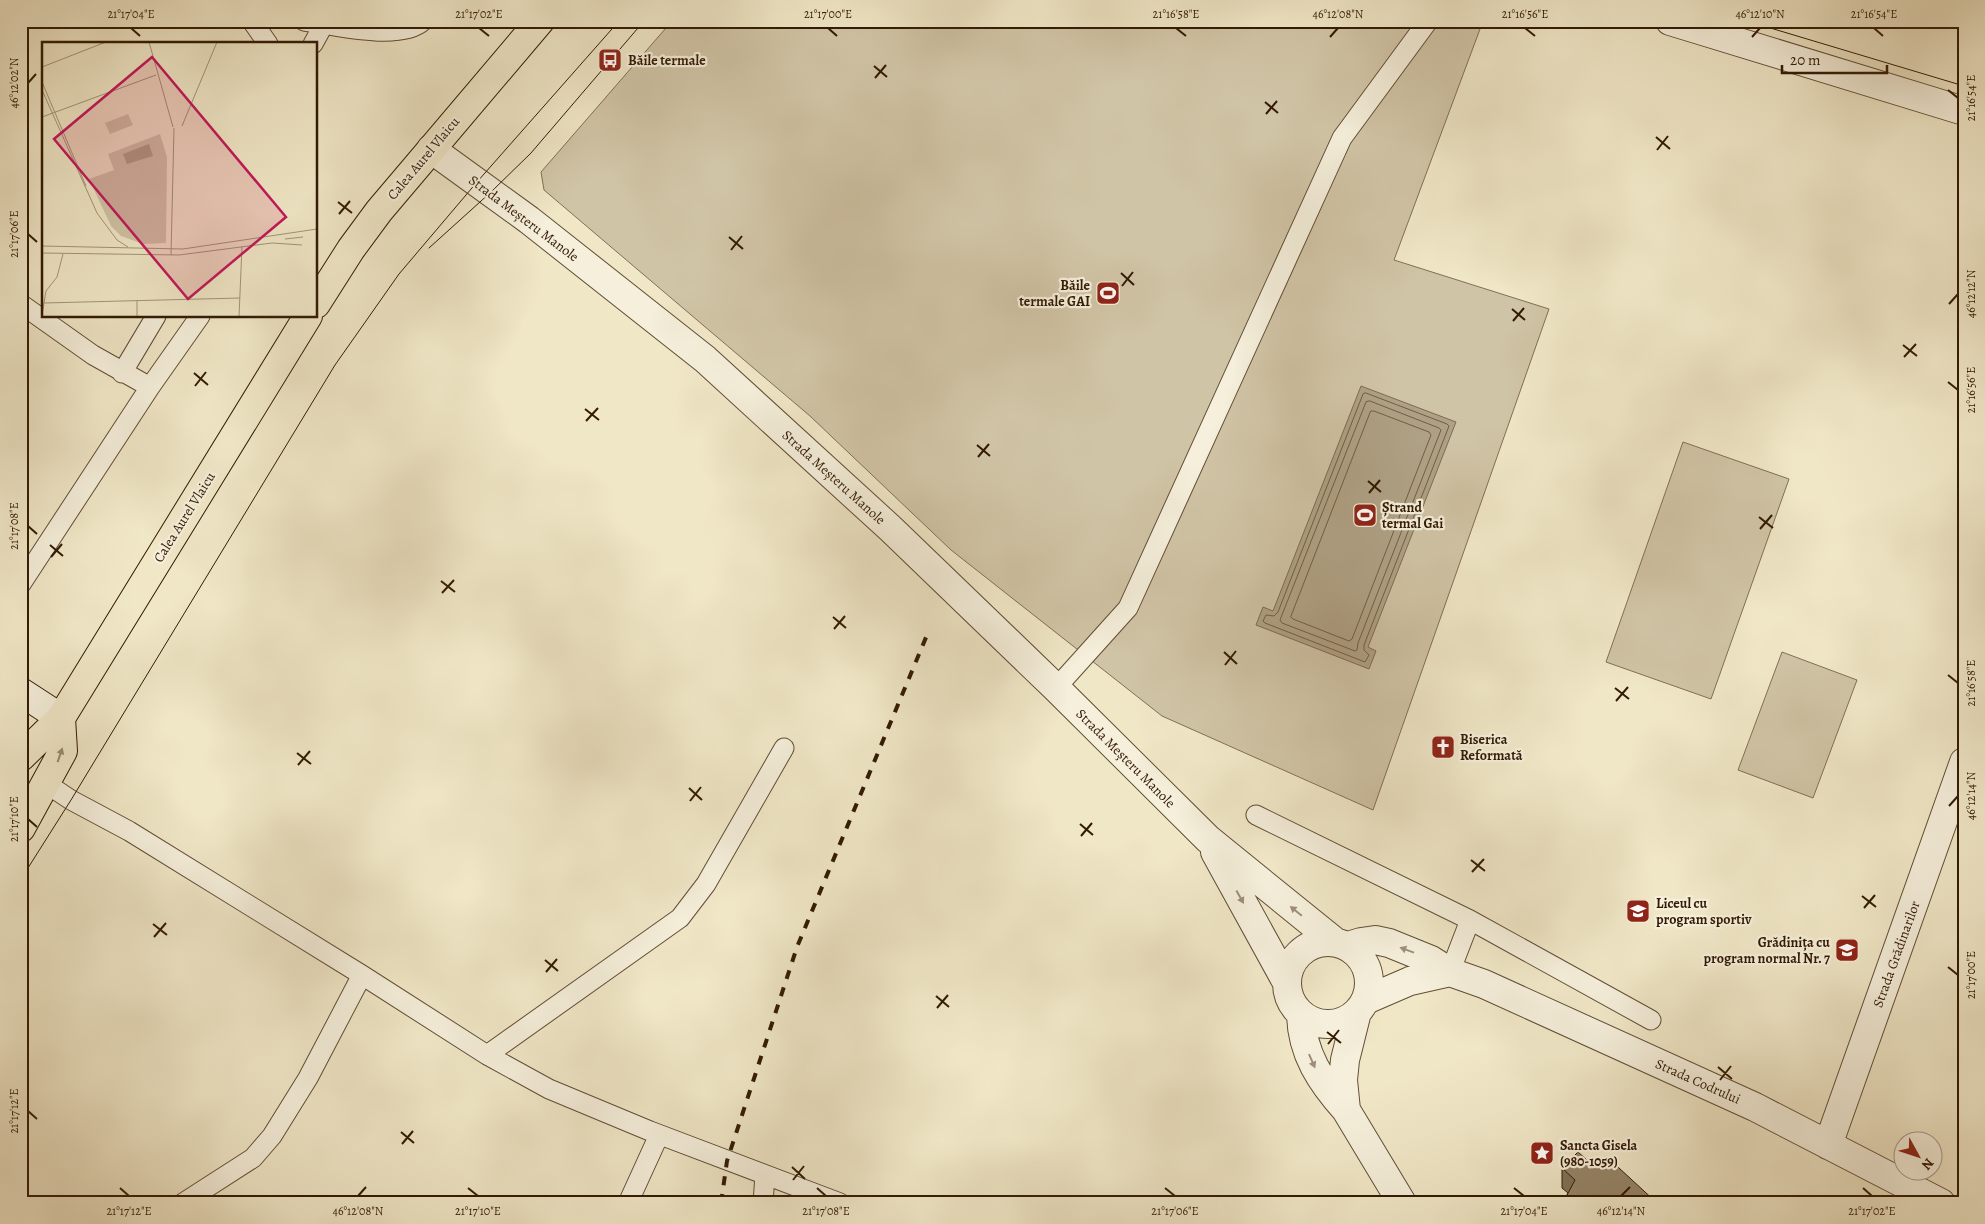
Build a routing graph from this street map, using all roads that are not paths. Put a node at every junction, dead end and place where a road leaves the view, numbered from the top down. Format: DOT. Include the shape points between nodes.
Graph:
graph roads {
  1 [pos="252,21"];
  2 [pos="304,21"];
  3 [pos="423,21"];
  4 [pos="1428,21"];
  5 [pos="1670,21"];
  6 [pos="324,24"];
  7 [pos="531,24"];
  8 [pos="267,42"];
  9 [pos="314,42"];
  10 [pos="1964,111"];
  11 [pos="430,149"];
  12 [pos="318,301"];
  13 [pos="21,304"];
  14 [pos="155,318"];
  15 [pos="199,318"];
  16 [pos="307,318"];
  17 [pos="122,373"];
  18 [pos="150,387"];
  19 [pos="21,584"];
  20 [pos="1056,688"];
  21 [pos="21,692"];
  22 [pos="61,718"];
  23 [pos="784,748"];
  24 [pos="21,757"];
  25 [pos="1964,762"];
  26 [pos="47,784"];
  27 [pos="1256,816"];
  28 [pos="21,828"];
  29 [pos="1208,840"];
  30 [pos="1470,920"];
  31 [pos="1341,944"];
  32 [pos="1450,972"];
  33 [pos="362,975"];
  34 [pos="1286,981"];
  35 [pos="1361,1006"];
  36 [pos="1301,1015"];
  37 [pos="1651,1020"];
  38 [pos="488,1055"];
  39 [pos="1346,1110"];
  40 [pos="659,1134"];
  41 [pos="1828,1145"];
  42 [pos="765,1175"];
  43 [pos="183,1203"];
  44 [pos="628,1203"];
  45 [pos="763,1203"];
  46 [pos="840,1203"];
  47 [pos="1402,1203"];
  48 [pos="1941,1203"];
  1 -- 8 [label="lane"];
  2 -- 6 [label="lane"];
  3 -- 6 [label="lane" via="418,26 397,32"];
  4 -- 20 [label="lane" via="1342,138 1128,608"];
  5 -- 10 [label="street"];
  6 -- 9 [label="lane"];
  7 -- 11 [label="main road, Calea Aurel Vlaicu"];
  11 -- 12 [label="main road, Calea Aurel Vlaicu" via="379,211"];
  11 -- 20 [label="street, Strada Meșteru Manole" via="529,220 704,359 890,528"];
  13 -- 17 [label="lane"];
  14 -- 17 [label="lane"];
  15 -- 18 [label="lane"];
  16 -- 22 [label="main road, Calea Aurel Vlaicu"];
  17 -- 18 [label="lane"];
  18 -- 19 [label="lane"];
  20 -- 29 [label="street, Strada Meșteru Manole"];
  21 -- 22 [label="street"];
  22 -- 24 [label="main road, Calea Aurel Vlaicu"];
  26 -- 22 [label="main road, one-way" via="64,751"];
  23 -- 38 [label="lane" via="706,884 680,918"];
  25 -- 41 [label="street, Strada Grădinarilor"];
  26 -- 28 [label="main road"];
  26 -- 33 [label="lane"];
  27 -- 30 [label="lane"];
  31 -- 29 [label="street, one-way"];
  29 -- 34 [label="street, one-way"];
  30 -- 32 [label="lane"];
  30 -- 37 [label="lane"];
  32 -- 31 [label="street, Strada Codrului, one-way" via="1431,960 1374,940"];
  31 -- 34 [label="street" via="1318,942 1304,948 1290,966"];
  31 -- 35 [label="street" via="1360,956 1367,969 1369,985"];
  32 -- 35 [label="street" via="1410,981"];
  32 -- 41 [label="street, Strada Codrului" via="1484,984 1755,1107"];
  33 -- 38 [label="lane"];
  33 -- 43 [label="lane" via="308,1078 272,1136 253,1158"];
  34 -- 36 [label="street" via="1288,996"];
  35 -- 36 [label="street" via="1344,1021 1329,1024 1314,1022"];
  35 -- 39 [label="street" via="1345,1060"];
  36 -- 39 [label="street, one-way" via="1304,1044 1314,1067 1326,1088"];
  38 -- 40 [label="lane" via="549,1089"];
  39 -- 47 [label="street"];
  40 -- 42 [label="lane"];
  40 -- 44 [label="lane"];
  41 -- 48 [label="street, Strada Codrului"];
  42 -- 45 [label="lane"];
  42 -- 46 [label="lane"];
}
